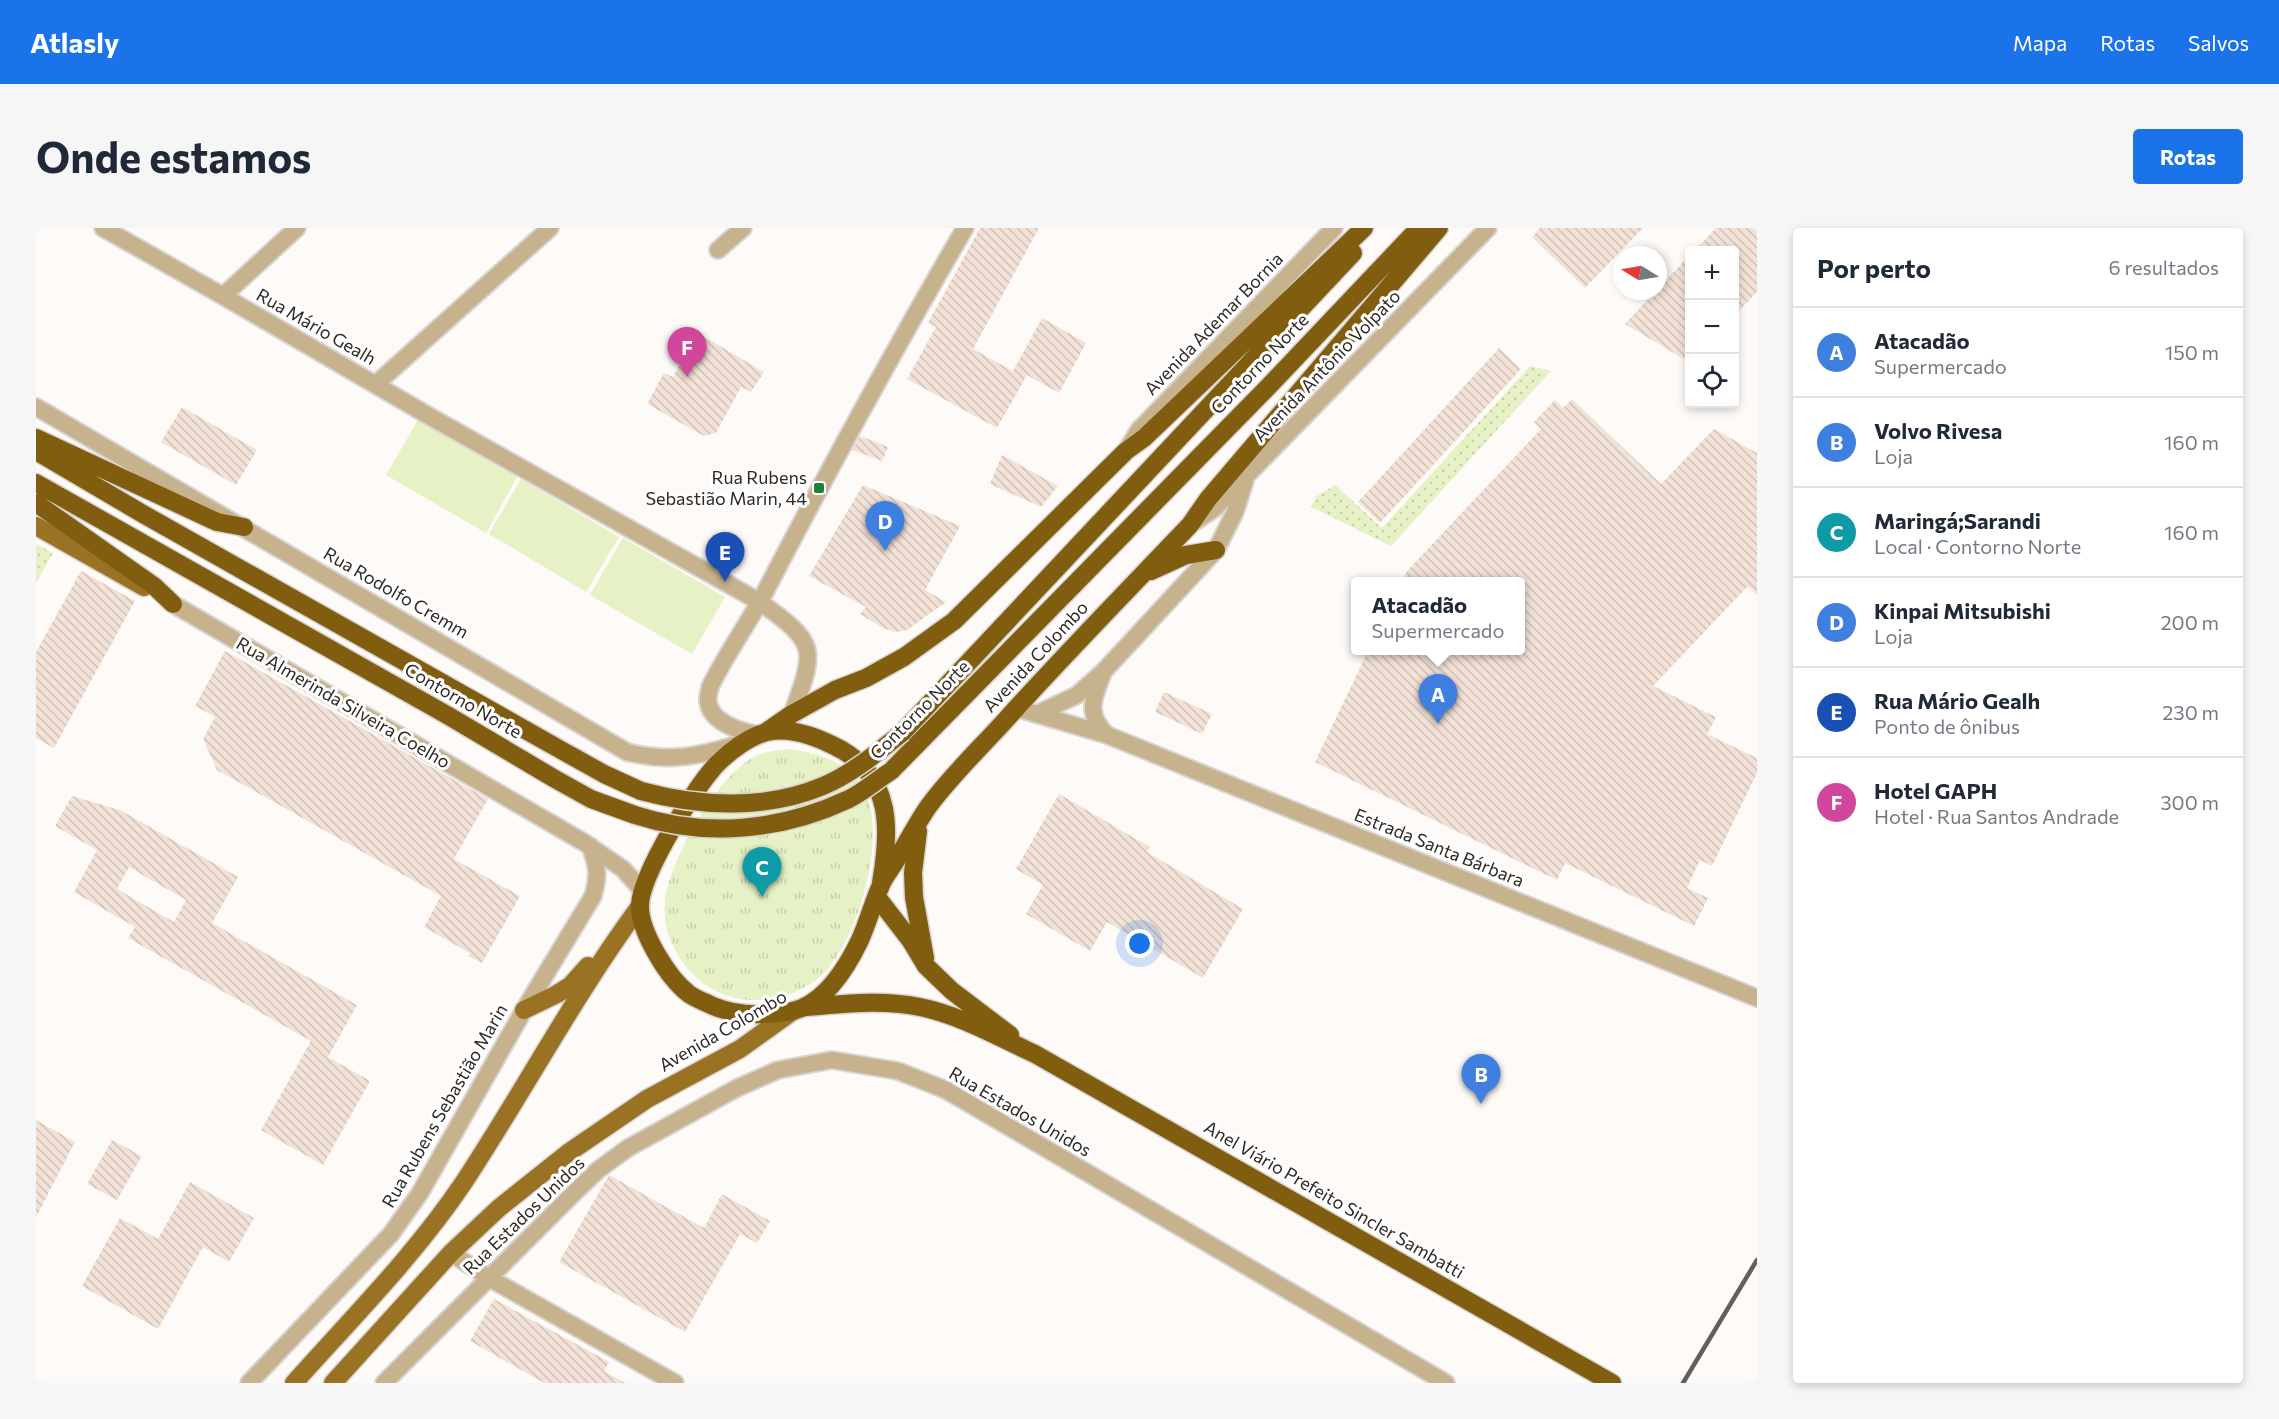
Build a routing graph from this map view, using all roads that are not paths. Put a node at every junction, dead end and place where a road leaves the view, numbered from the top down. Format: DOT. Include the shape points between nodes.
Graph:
graph roads {
  1 [pos="103,228"];
  2 [pos="297,228"];
  3 [pos="550,228"];
  4 [pos="743,228"];
  5 [pos="965,228"];
  6 [pos="1334,228"];
  7 [pos="1364,228"];
  8 [pos="1377,228"];
  9 [pos="1419,228"];
  10 [pos="1439,228"];
  11 [pos="1488,228"];
  12 [pos="718,250"];
  13 [pos="223,296"];
  14 [pos="376,384"];
  15 [pos="36,407"];
  16 [pos="36,438"];
  17 [pos="36,451"];
  18 [pos="1126,451"];
  19 [pos="1246,477"];
  20 [pos="36,483"];
  21 [pos="36,503"];
  22 [pos="1190,525"];
  23 [pos="36,526"];
  24 [pos="244,527"];
  25 [pos="1216,550"];
  26 [pos="1139,578"];
  27 [pos="760,602"];
  28 [pos="173,604"];
  29 [pos="1103,672"];
  30 [pos="1016,708"];
  31 [pos="792,714"];
  32 [pos="1037,714"];
  33 [pos="755,735"];
  34 [pos="1107,735"];
  35 [pos="920,819"];
  36 [pos="590,846"];
  37 [pos="879,890"];
  38 [pos="641,898"];
  39 [pos="621,932"];
  40 [pos="926,966"];
  41 [pos="1757,998"];
  42 [pos="800,1009"];
  43 [pos="524,1010"];
  44 [pos="1035,1054"];
  45 [pos="451,1253"];
  46 [pos="489,1278"];
  47 [pos="249,1383"];
  48 [pos="294,1383"];
  49 [pos="333,1383"];
  50 [pos="384,1383"];
  51 [pos="675,1383"];
  52 [pos="1446,1383"];
  53 [pos="1612,1383"];
  1 -- 13 [label="street, Rua Mário Gealh"];
  2 -- 13 [label="street"];
  3 -- 14 [label="street"];
  4 -- 12 [label="street"];
  5 -- 27 [label="street" via="833,460"];
  6 -- 18 [label="street, Avenida Ademar Bornia" via="1139,430"];
  7 -- 18 [label="highway"];
  8 -- 17 [label="highway, Contorno Norte, bridge" via="903,732 869,759 824,785 784,798 737,804 684,801 641,791 604,774"];
  9 -- 20 [label="highway, Contorno Norte, bridge" via="891,771 850,798 777,823 733,830 670,823 591,799"];
  10 -- 22 [label="highway, Avenida Colombo"];
  11 -- 19 [label="street, Avenida Antônio Volpato"];
  13 -- 14 [label="street, Rua Mário Gealh"];
  14 -- 27 [label="street, Rua Mário Gealh"];
  15 -- 24 [label="street, Rua Rodolfo Cremm"];
  16 -- 24 [label="highway" via="217,522"];
  18 -- 31 [label="highway" via="954,621 904,657"];
  19 -- 22 [label="street, Avenida Antônio Volpato" via="1215,508"];
  19 -- 25 [label="street" via="1235,512"];
  21 -- 28 [label="highway" via="154,586"];
  22 -- 26 [label="highway, Avenida Colombo"];
  23 -- 28 [label="main road, Rua Almerinda Silveira Coelho"];
  24 -- 33 [label="street, Rua Rodolfo Cremm" via="627,752 681,758 711,753"];
  25 -- 26 [label="highway" via="1186,555"];
  25 -- 29 [label="street"];
  26 -- 30 [label="highway, Avenida Colombo"];
  27 -- 31 [label="street, Rua Mário Gealh" via="789,623 808,647 809,662"];
  27 -- 33 [label="street" via="716,675 708,702 713,714 730,727"];
  28 -- 36 [label="street, Rua Almerinda Silveira Coelho"];
  29 -- 32 [label="street" via="1077,695"];
  29 -- 34 [label="street" via="1093,712 1094,720"];
  30 -- 32 [label="street, Estrada Santa Bárbara"];
  30 -- 35 [label="highway, Avenida Colombo"];
  31 -- 33 [label="highway"];
  32 -- 34 [label="street, Estrada Santa Bárbara"];
  33 -- 37 [label="highway" via="784,730 812,736 851,756 866,769 884,804 887,846"];
  33 -- 38 [label="highway" via="719,763 696,790 653,863"];
  34 -- 41 [label="street, Estrada Santa Bárbara"];
  35 -- 37 [label="highway, Avenida Colombo"];
  35 -- 40 [label="highway" via="913,873"];
  36 -- 38 [label="street, Rua Almerinda Silveira Coelho" via="623,869"];
  36 -- 43 [label="street, Rua Rubens Sebastião Marin" via="597,865 593,896"];
  37 -- 40 [label="highway, Anel Viário Prefeito Sincler Sambatti"];
  37 -- 42 [label="highway, Avenida Colombo" via="846,966 828,987"];
  38 -- 39 [label="main road"];
  38 -- 42 [label="highway, Anel Viário Prefeito Sincler Sambatti" via="644,928 672,976 688,993 730,1013 767,1014"];
  39 -- 43 [label="main road" via="570,986"];
  39 -- 48 [label="main road" via="464,1183 422,1240"];
  40 -- 44 [label="highway, Anel Viário Prefeito Sincler Sambatti" via="951,991"];
  42 -- 44 [label="highway, Anel Viário Prefeito Sincler Sambatti" via="890,1002 922,1007"];
  42 -- 45 [label="main road, Avenida Colombo" via="740,1049 646,1099 567,1153 498,1208"];
  43 -- 47 [label="street, Rua Rubens Sebastião Marin" via="420,1193 391,1234"];
  44 -- 53 [label="highway, Anel Viário Prefeito Sincler Sambatti"];
  45 -- 46 [label="street"];
  45 -- 49 [label="main road, Avenida Colombo"];
  46 -- 50 [label="street, Rua Estados Unidos"];
  46 -- 51 [label="street"];
  46 -- 52 [label="street, Rua Estados Unidos" via="574,1192 628,1148 778,1070 832,1060 898,1071 946,1090"];
}
